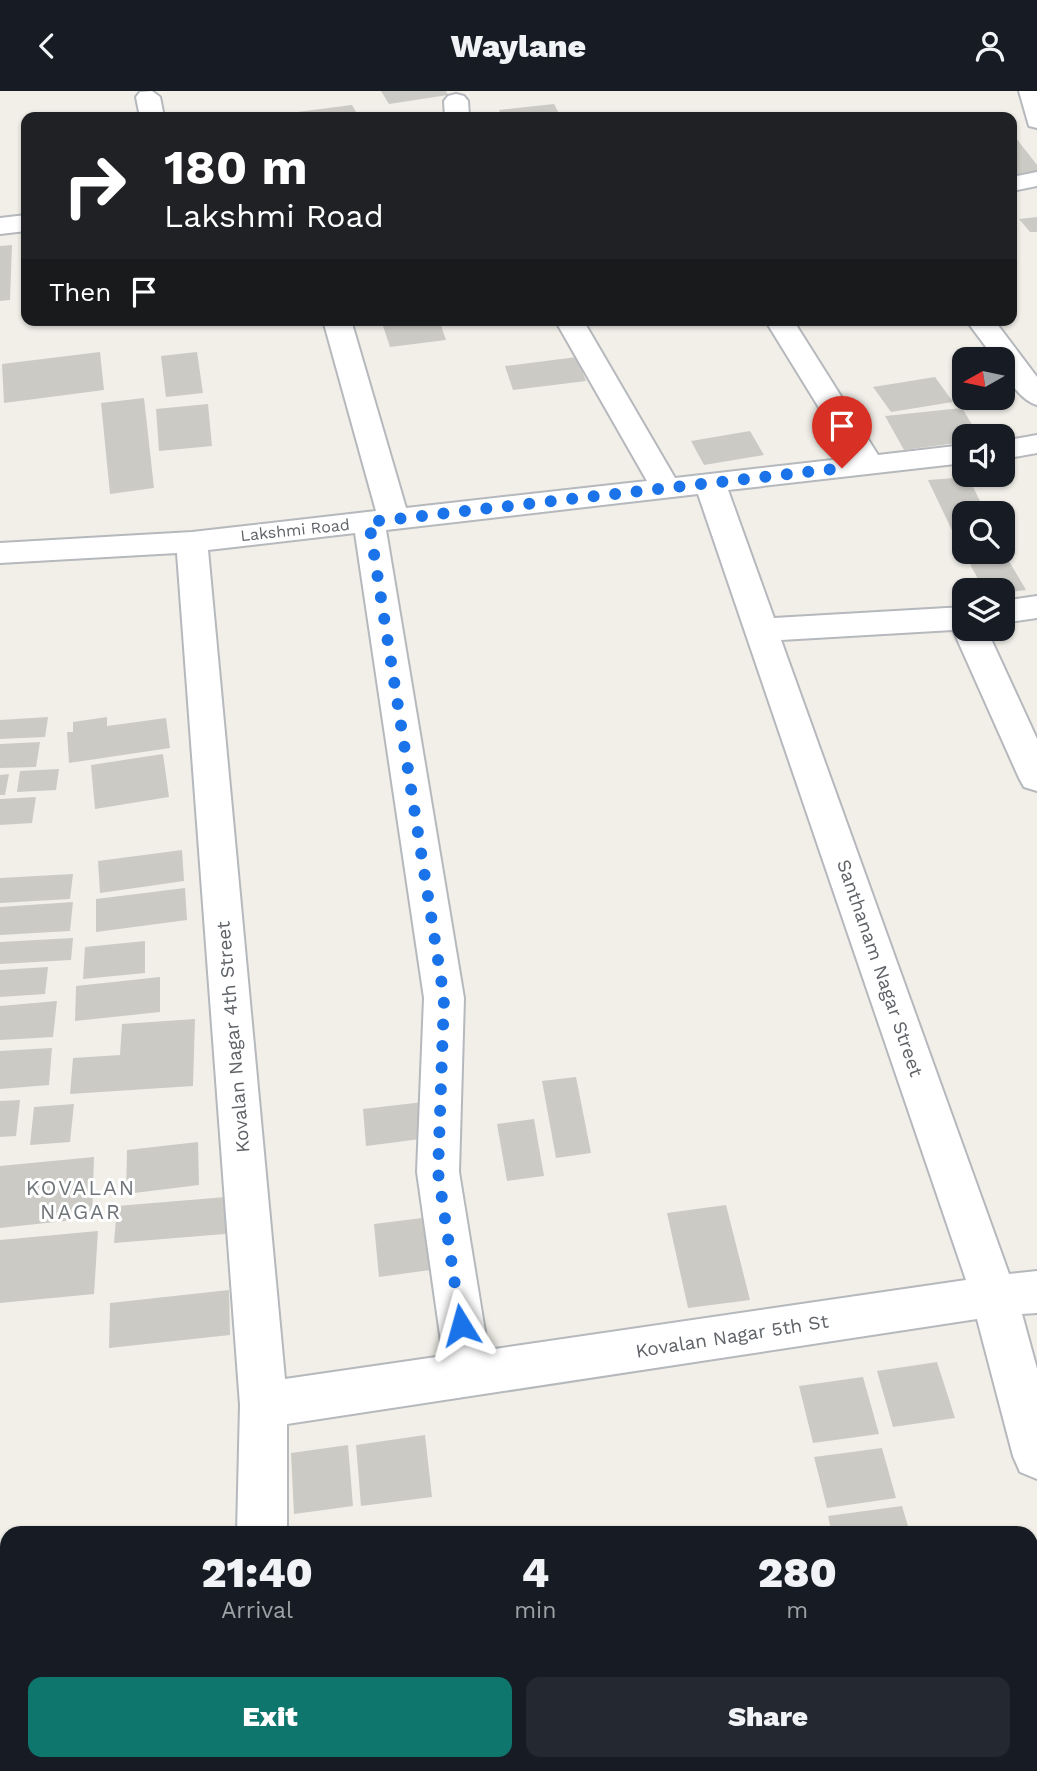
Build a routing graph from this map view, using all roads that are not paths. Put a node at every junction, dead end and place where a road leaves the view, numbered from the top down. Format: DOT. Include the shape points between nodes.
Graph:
graph roads {
  1 [pos="1031,91"];
  2 [pos="1037,121"];
  3 [pos="1037,179"];
  4 [pos="1017,183"];
  5 [pos="21,224"];
  6 [pos="0,226"];
  7 [pos="338,326"];
  8 [pos="572,326"];
  9 [pos="783,326"];
  10 [pos="984,326"];
  11 [pos="1037,396"];
  12 [pos="1037,444"];
  13 [pos="1015,448"];
  14 [pos="952,455"];
  15 [pos="869,465"];
  16 [pos="710,484"];
  17 [pos="666,488"];
  18 [pos="381,521"];
  19 [pos="192,542"];
  20 [pos="0,553"];
  21 [pos="1037,607"];
  22 [pos="1015,610"];
  23 [pos="952,619"];
  24 [pos="761,630"];
  25 [pos="975,641"];
  26 [pos="1037,778"];
  27 [pos="1016,1294"];
  28 [pos="469,1375"];
  29 [pos="264,1405"];
  30 [pos="1037,1456"];
  31 [pos="262,1526"];
  1 -- 2 [label="street"];
  3 -- 4 [label="street"];
  5 -- 6 [label="street"];
  7 -- 18 [label="street"];
  8 -- 17 [label="street"];
  9 -- 15 [label="street"];
  10 -- 11 [label="street"];
  12 -- 13 [label="street"];
  14 -- 15 [label="street, Lakshmi Road"];
  15 -- 16 [label="street, Lakshmi Road"];
  16 -- 17 [label="street, Lakshmi Road"];
  16 -- 24 [label="street, Santhanam Nagar Street"];
  17 -- 18 [label="street, Lakshmi Road"];
  18 -- 19 [label="street, Lakshmi Road"];
  18 -- 28 [label="street" via="444,998 438,1172"];
  19 -- 20 [label="street, Lakshmi Road"];
  19 -- 29 [label="street, Kovalan Nagar 4th Street"];
  21 -- 22 [label="street"];
  23 -- 24 [label="street"];
  24 -- 27 [label="street, Santhanam Nagar Street"];
  25 -- 26 [label="street"];
  27 -- 28 [label="street, Kovalan Nagar 5th St"];
  27 -- 30 [label="street, Santhanam Nagar Street"];
  28 -- 29 [label="street, Kovalan Nagar 5th St"];
  29 -- 31 [label="street, Kovalan Nagar 4th Street"];
}
